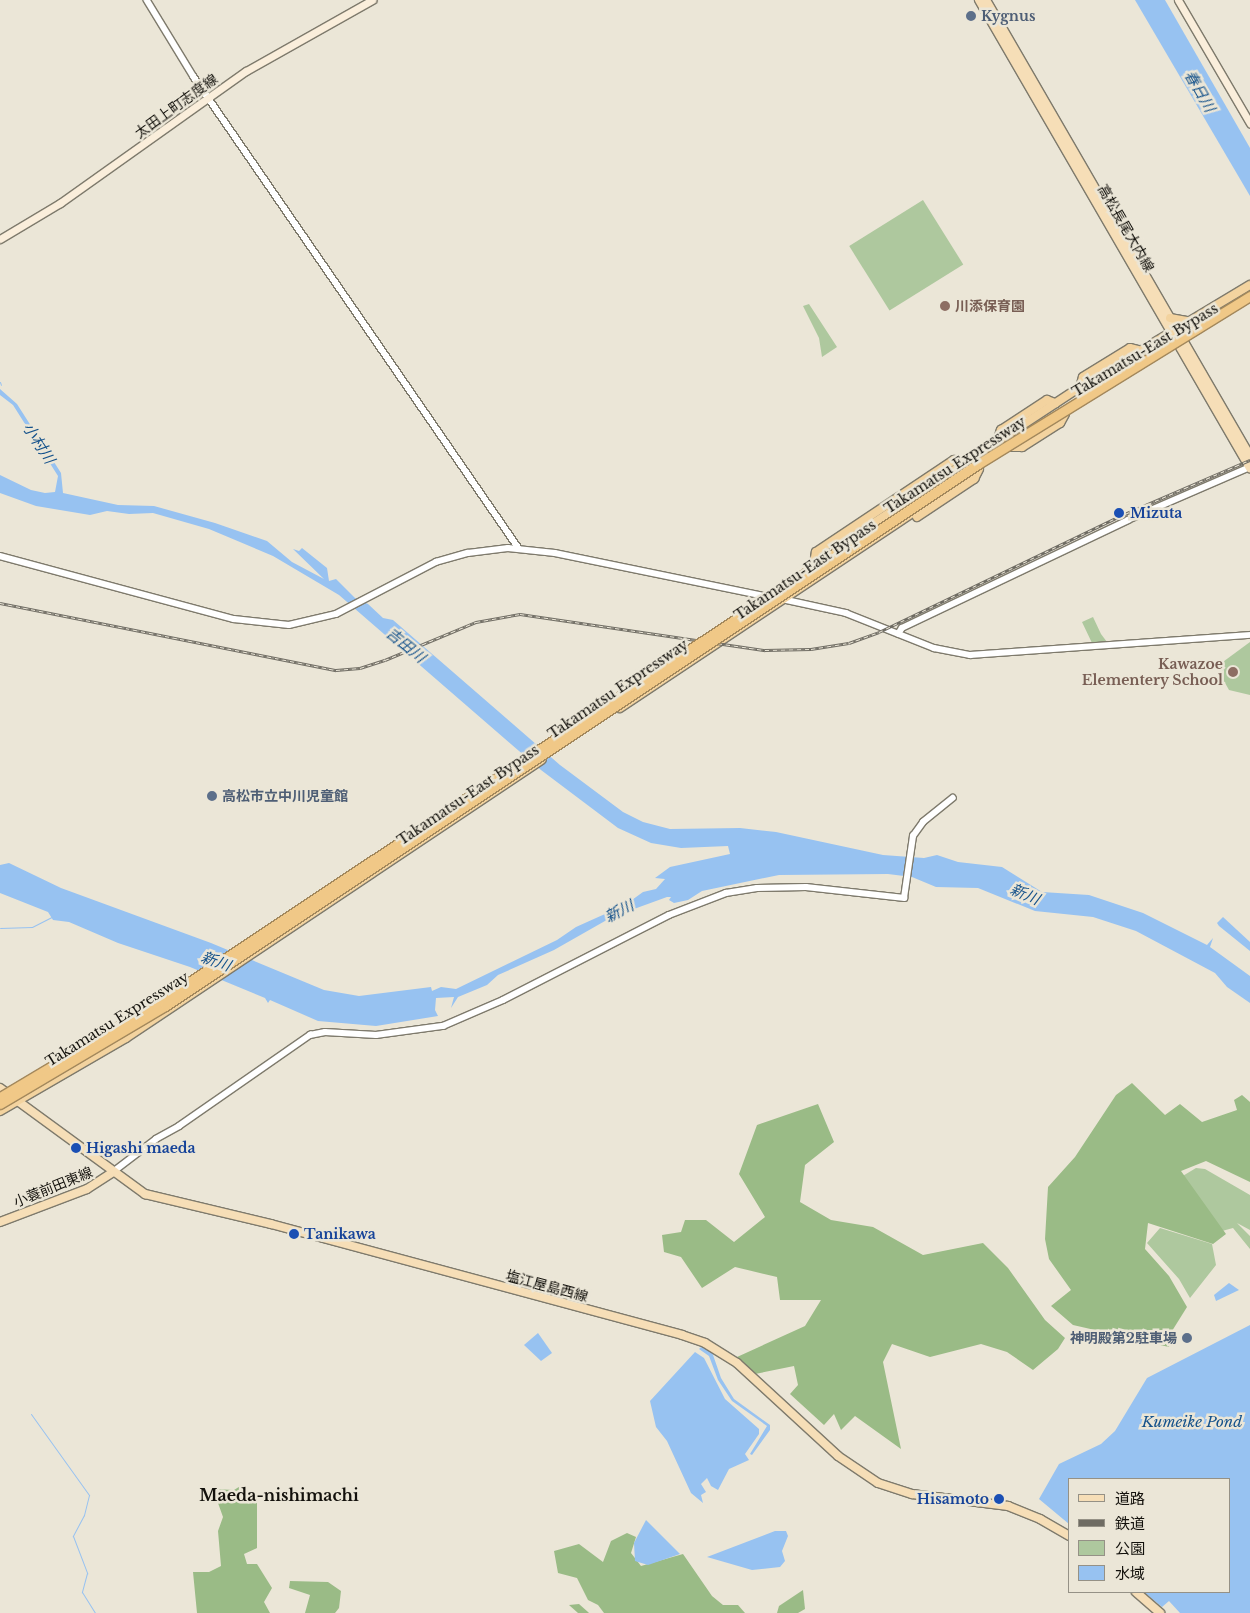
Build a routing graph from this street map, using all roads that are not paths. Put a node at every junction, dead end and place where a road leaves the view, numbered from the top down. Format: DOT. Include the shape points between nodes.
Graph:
graph roads {
  1 [pos="147,0"];
  2 [pos="372,0"];
  3 [pos="979,0"];
  4 [pos="986,0"];
  5 [pos="1178,0"];
  6 [pos="209,97"];
  7 [pos="1250,123"];
  8 [pos="0,240"];
  9 [pos="1250,285"];
  10 [pos="1250,291"];
  11 [pos="1250,296"];
  12 [pos="1250,301"];
  13 [pos="1170,318"];
  14 [pos="1189,321"];
  15 [pos="1174,330"];
  16 [pos="1181,342"];
  17 [pos="1250,456"];
  18 [pos="1250,467"];
  19 [pos="518,547"];
  20 [pos="0,556"];
  21 [pos="764,596"];
  22 [pos="783,600"];
  23 [pos="898,634"];
  24 [pos="1250,635"];
  25 [pos="953,798"];
  26 [pos="1,1092"];
  27 [pos="17,1101"];
  28 [pos="0,1104"];
  29 [pos="0,1111"];
  30 [pos="113,1172"];
  31 [pos="0,1222"];
  32 [pos="1068,1535"];
  33 [pos="1137,1593"];
  34 [pos="1160,1613"];
  1 -- 6 [label="street"];
  2 -- 6 [label="main road, 太田上町志度線" via="246,71"];
  3 -- 15 [label="main road, 高松長尾大内線"];
  4 -- 13 [label="main road, 高松長尾大内線"];
  5 -- 7 [label="main road"];
  6 -- 8 [label="main road, 太田上町志度線" via="65,200"];
  6 -- 19 [label="street" via="473,486"];
  9 -- 14 [label="highway, Takamatsu-East Bypass"];
  10 -- 26 [label="highway, Takamatsu Expressway, bridge" via="1046,415 161,1001"];
  11 -- 28 [label="highway, Takamatsu Expressway, bridge" via="978,464 165,1006"];
  12 -- 16 [label="highway, Takamatsu-East Bypass"];
  13 -- 14 [label="highway"];
  13 -- 15 [label="main road, 高松長尾大内線"];
  14 -- 15 [label="highway, Takamatsu-East Bypass"];
  15 -- 16 [label="main road, 高松長尾大内線"];
  15 -- 21 [label="highway, Takamatsu-East Bypass" via="887,509"];
  16 -- 17 [label="main road, 高松長尾大内線"];
  16 -- 18 [label="main road, 高松長尾大内線"];
  16 -- 22 [label="highway, Takamatsu-East Bypass" via="1012,447"];
  18 -- 23 [label="street" via="1119,524 902,628"];
  19 -- 20 [label="street" via="453,556 413,572 347,609 309,623 289,625 248,622"];
  19 -- 21 [label="street"];
  21 -- 22 [label="street"];
  21 -- 26 [label="highway, Takamatsu-East Bypass, bridge" via="193,976 113,1028"];
  22 -- 23 [label="street" via="854,616"];
  22 -- 27 [label="highway, Takamatsu-East Bypass" via="92,1059"];
  23 -- 24 [label="street" via="934,648 970,655"];
  25 -- 30 [label="street" via="923,822 912,840 902,892 904,898 806,887 757,888 726,893 670,915 503,1000 442,1026 376,1035 321,1032 310,1035 156,1139"];
  26 -- 27 [label="main road, 塩江屋島西線"];
  27 -- 29 [label="highway, Takamatsu-East Bypass"];
  27 -- 30 [label="main road, 塩江屋島西線"];
  30 -- 31 [label="main road, 小蓑前田東線" via="87,1189"];
  30 -- 32 [label="main road, 塩江屋島西線" via="158,1200 273,1225 705,1344 737,1362 838,1456 878,1483 912,1494 1008,1506"];
  33 -- 34 [label="main road"];
}
